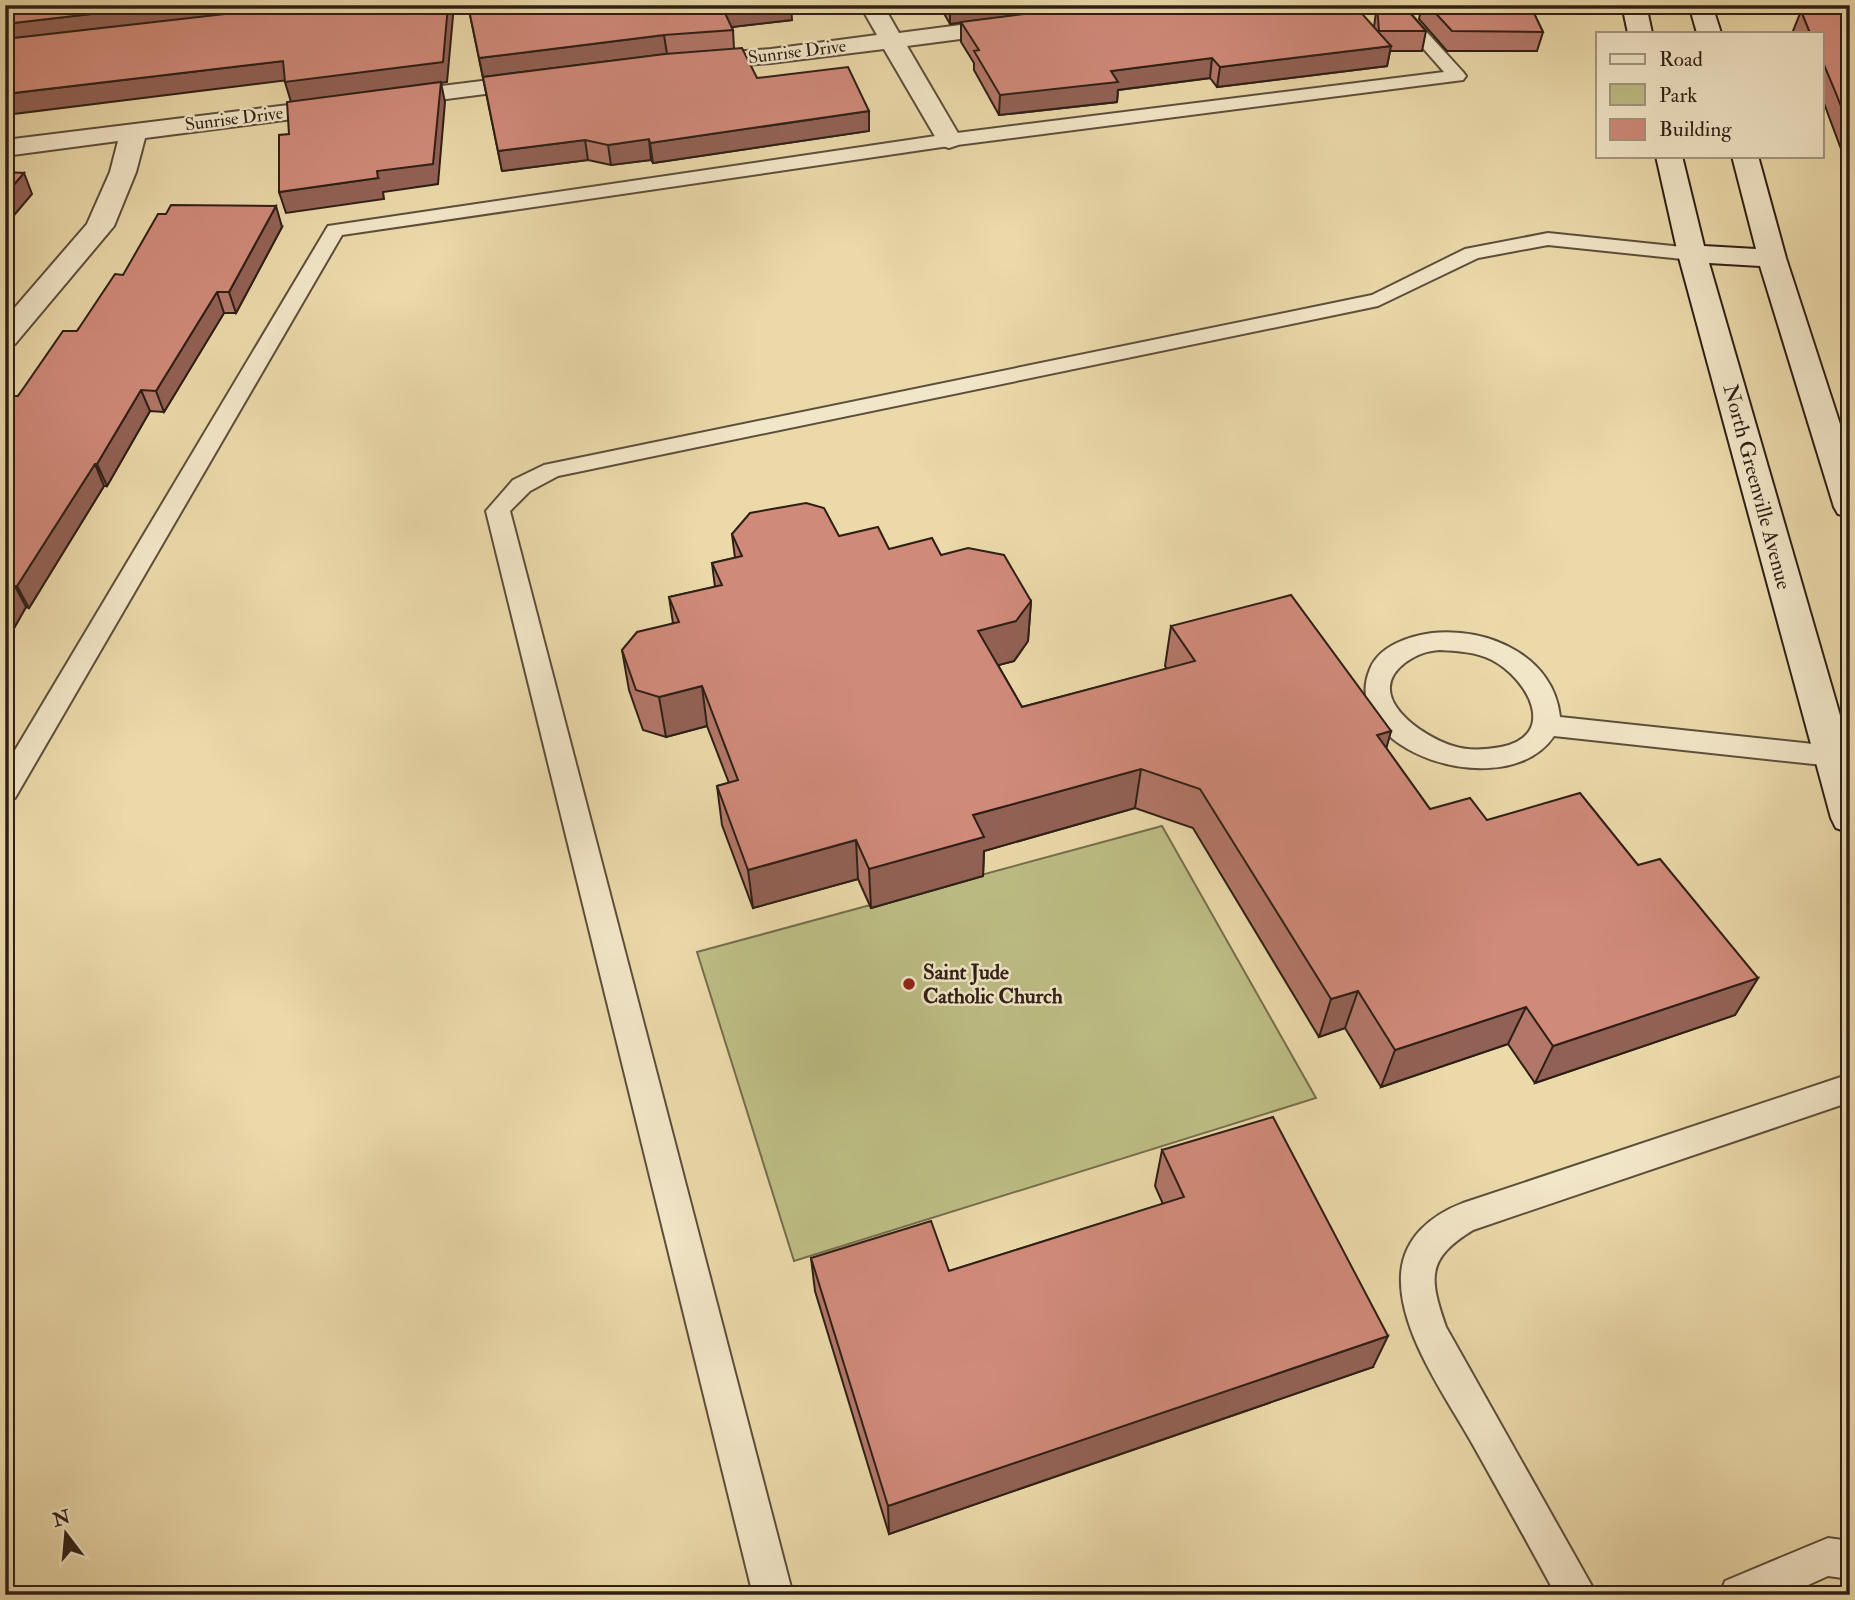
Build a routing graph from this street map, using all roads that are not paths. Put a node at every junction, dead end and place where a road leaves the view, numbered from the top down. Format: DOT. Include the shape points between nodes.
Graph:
graph roads {
  1 [pos="871,5"];
  2 [pos="1393,5"];
  3 [pos="1634,5"];
  4 [pos="1700,5"];
  5 [pos="1038,22"];
  6 [pos="1640,32"];
  7 [pos="1709,32"];
  8 [pos="892,40"];
  9 [pos="667,64"];
  10 [pos="558,78"];
  11 [pos="134,131"];
  12 [pos="949,139"];
  13 [pos="5,148"];
  14 [pos="1669,158"];
  15 [pos="1746,158"];
  16 [pos="1692,254"];
  17 [pos="1772,258"];
  18 [pos="5,338"];
  19 [pos="1850,507"];
  20 [pos="1544,725"];
  21 [pos="1832,756"];
  22 [pos="5,791"];
  23 [pos="1850,818"];
  24 [pos="1850,1088"];
  25 [pos="1850,1560"];
  26 [pos="774,1595"];
  27 [pos="1578,1595"];
  28 [pos="1740,1595"];
  1 -- 8 [label="street"];
  2 -- 12 [label="lane" via="1457,76"];
  3 -- 6 [label="street"];
  4 -- 7 [label="street"];
  5 -- 8 [label="street, Sunrise Drive"];
  8 -- 9 [label="street, Sunrise Drive"];
  8 -- 12 [label="street"];
  10 -- 11 [label="street, Sunrise Drive"];
  11 -- 13 [label="street, Sunrise Drive"];
  11 -- 18 [label="street" via="100,226"];
  12 -- 22 [label="lane" via="335,230"];
  14 -- 16 [label="street, North Greenville Avenue"];
  15 -- 17 [label="street"];
  16 -- 17 [label="street"];
  16 -- 21 [label="street, North Greenville Avenue"];
  16 -- 26 [label="lane" via="1548,239 1472,253 1378,300 552,470 525,480 509,494 498,511"];
  17 -- 19 [label="street"];
  20 -- 20 [label="lane" via="1548,718 1544,694 1529,672 1503,654 1472,643 1440,640 1410,646 1389,660 1377,680 1379,703 1393,726 1418,745 1451,757 1486,761 1516,754 1538,739"];
  20 -- 21 [label="lane"];
  21 -- 23 [label="street, North Greenville Avenue"];
  24 -- 27 [label="lane" via="1463,1218 1434,1237 1420,1261 1417,1295 1432,1335"];
  25 -- 28 [label="lane" via="1828,1557"];
}
